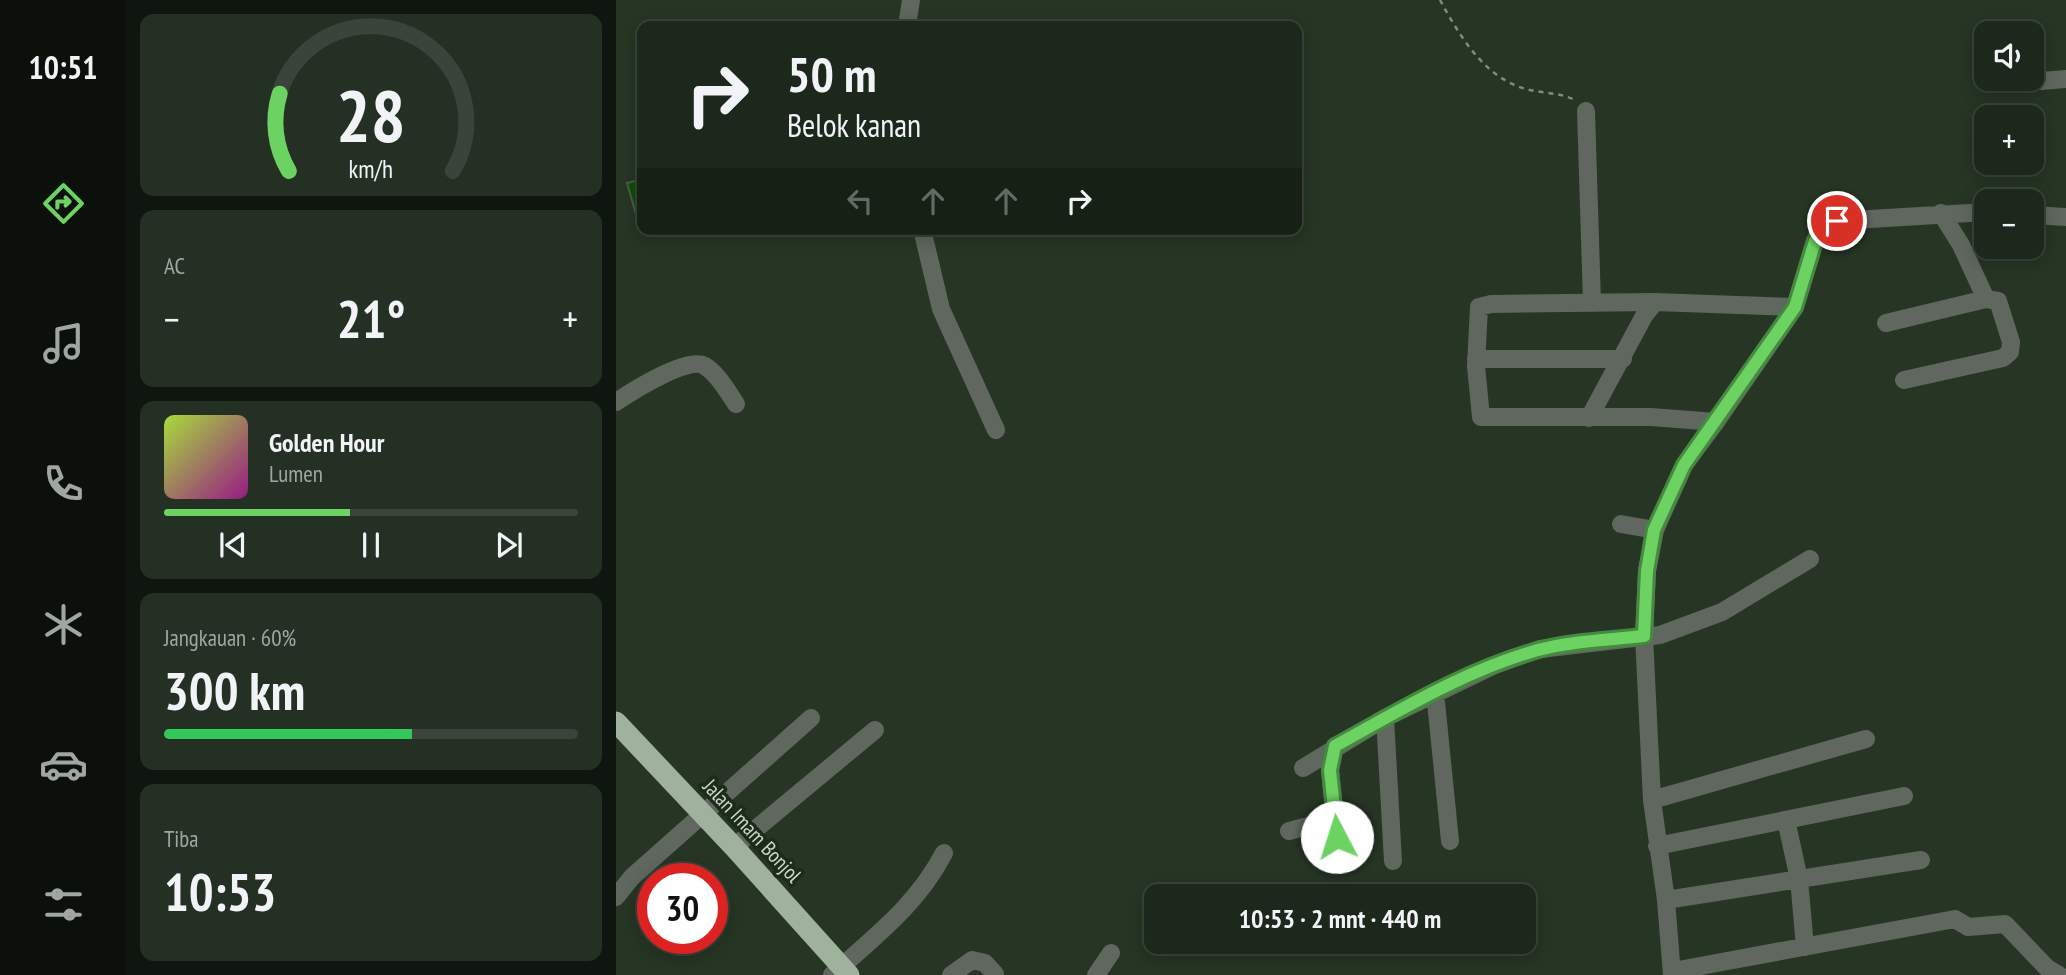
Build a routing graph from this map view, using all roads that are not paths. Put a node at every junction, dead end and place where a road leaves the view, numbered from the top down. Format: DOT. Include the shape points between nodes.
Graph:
graph roads {
  1 [pos="911,0"];
  2 [pos="909,21"];
  3 [pos="2066,79"];
  4 [pos="2044,80"];
  5 [pos="1586,111"];
  6 [pos="1974,212"];
  7 [pos="1941,213"];
  8 [pos="2044,216"];
  9 [pos="2066,217"];
  10 [pos="923,235"];
  11 [pos="1986,299"];
  12 [pos="1655,302"];
  13 [pos="1592,303"];
  14 [pos="1795,307"];
  15 [pos="1886,323"];
  16 [pos="1476,359"];
  17 [pos="1623,359"];
  18 [pos="1904,380"];
  19 [pos="616,402"];
  20 [pos="736,404"];
  21 [pos="1589,418"];
  22 [pos="1716,422"];
  23 [pos="996,430"];
  24 [pos="1621,524"];
  25 [pos="1654,530"];
  26 [pos="1810,559"];
  27 [pos="1644,636"];
  28 [pos="1435,692"];
  29 [pos="811,718"];
  30 [pos="1385,718"];
  31 [pos="616,722"];
  32 [pos="875,730"];
  33 [pos="1866,739"];
  34 [pos="1335,746"];
  35 [pos="1303,768"];
  36 [pos="1904,796"];
  37 [pos="1652,800"];
  38 [pos="704,815"];
  39 [pos="1335,820"];
  40 [pos="1786,820"];
  41 [pos="1289,831"];
  42 [pos="1450,841"];
  43 [pos="1657,846"];
  44 [pos="734,847"];
  45 [pos="944,853"];
  46 [pos="1338,855"];
  47 [pos="1921,860"];
  48 [pos="1393,861"];
  49 [pos="1799,879"];
  50 [pos="616,897"];
  51 [pos="1667,900"];
  52 [pos="1805,947"];
  53 [pos="1111,953"];
  54 [pos="841,972"];
  55 [pos="1673,973"];
  56 [pos="951,975"];
  57 [pos="995,975"];
  58 [pos="1097,975"];
  59 [pos="2059,975"];
  1 -- 2 [label="street"];
  3 -- 4 [label="street"];
  5 -- 13 [label="street"];
  6 -- 7 [label="street"];
  7 -- 11 [label="street"];
  7 -- 14 [label="street" via="1823,226"];
  8 -- 9 [label="street"];
  10 -- 23 [label="street" via="941,309"];
  11 -- 15 [label="street"];
  11 -- 18 [label="street" via="1998,301 2010,352 2003,358"];
  12 -- 13 [label="street"];
  12 -- 14 [label="street"];
  12 -- 17 [label="street"];
  13 -- 16 [label="street" via="1483,305 1476,311"];
  14 -- 22 [label="street"];
  16 -- 17 [label="street"];
  16 -- 21 [label="street" via="1481,417"];
  17 -- 21 [label="street"];
  19 -- 20 [label="street" via="695,363 705,365"];
  21 -- 22 [label="street"];
  22 -- 25 [label="street" via="1684,465"];
  24 -- 25 [label="street"];
  25 -- 27 [label="street"];
  26 -- 27 [label="street" via="1722,612 1660,635"];
  27 -- 28 [label="street" via="1540,649"];
  27 -- 37 [label="street"];
  28 -- 30 [label="street"];
  28 -- 42 [label="street"];
  29 -- 38 [label="street"];
  30 -- 34 [label="street"];
  30 -- 48 [label="street"];
  31 -- 38 [label="highway, Jalan Imam Bonjol"];
  32 -- 44 [label="street"];
  33 -- 37 [label="street"];
  34 -- 35 [label="street"];
  34 -- 39 [label="street" via="1330,770"];
  36 -- 40 [label="street"];
  37 -- 43 [label="street"];
  38 -- 44 [label="highway, Jalan Imam Bonjol"];
  38 -- 50 [label="street" via="632,877"];
  39 -- 41 [label="street"];
  39 -- 46 [label="street"];
  40 -- 43 [label="street"];
  40 -- 49 [label="street"];
  43 -- 51 [label="street"];
  44 -- 54 [label="highway, Jalan Imam Bonjol"];
  45 -- 54 [label="street" via="916,898"];
  47 -- 49 [label="street"];
  49 -- 51 [label="street"];
  49 -- 52 [label="street"];
  51 -- 55 [label="street"];
  52 -- 55 [label="street"];
  52 -- 59 [label="street" via="1955,919 1968,927 2005,924"];
  53 -- 58 [label="street"];
  56 -- 57 [label="street" via="972,960 985,963"];
}
